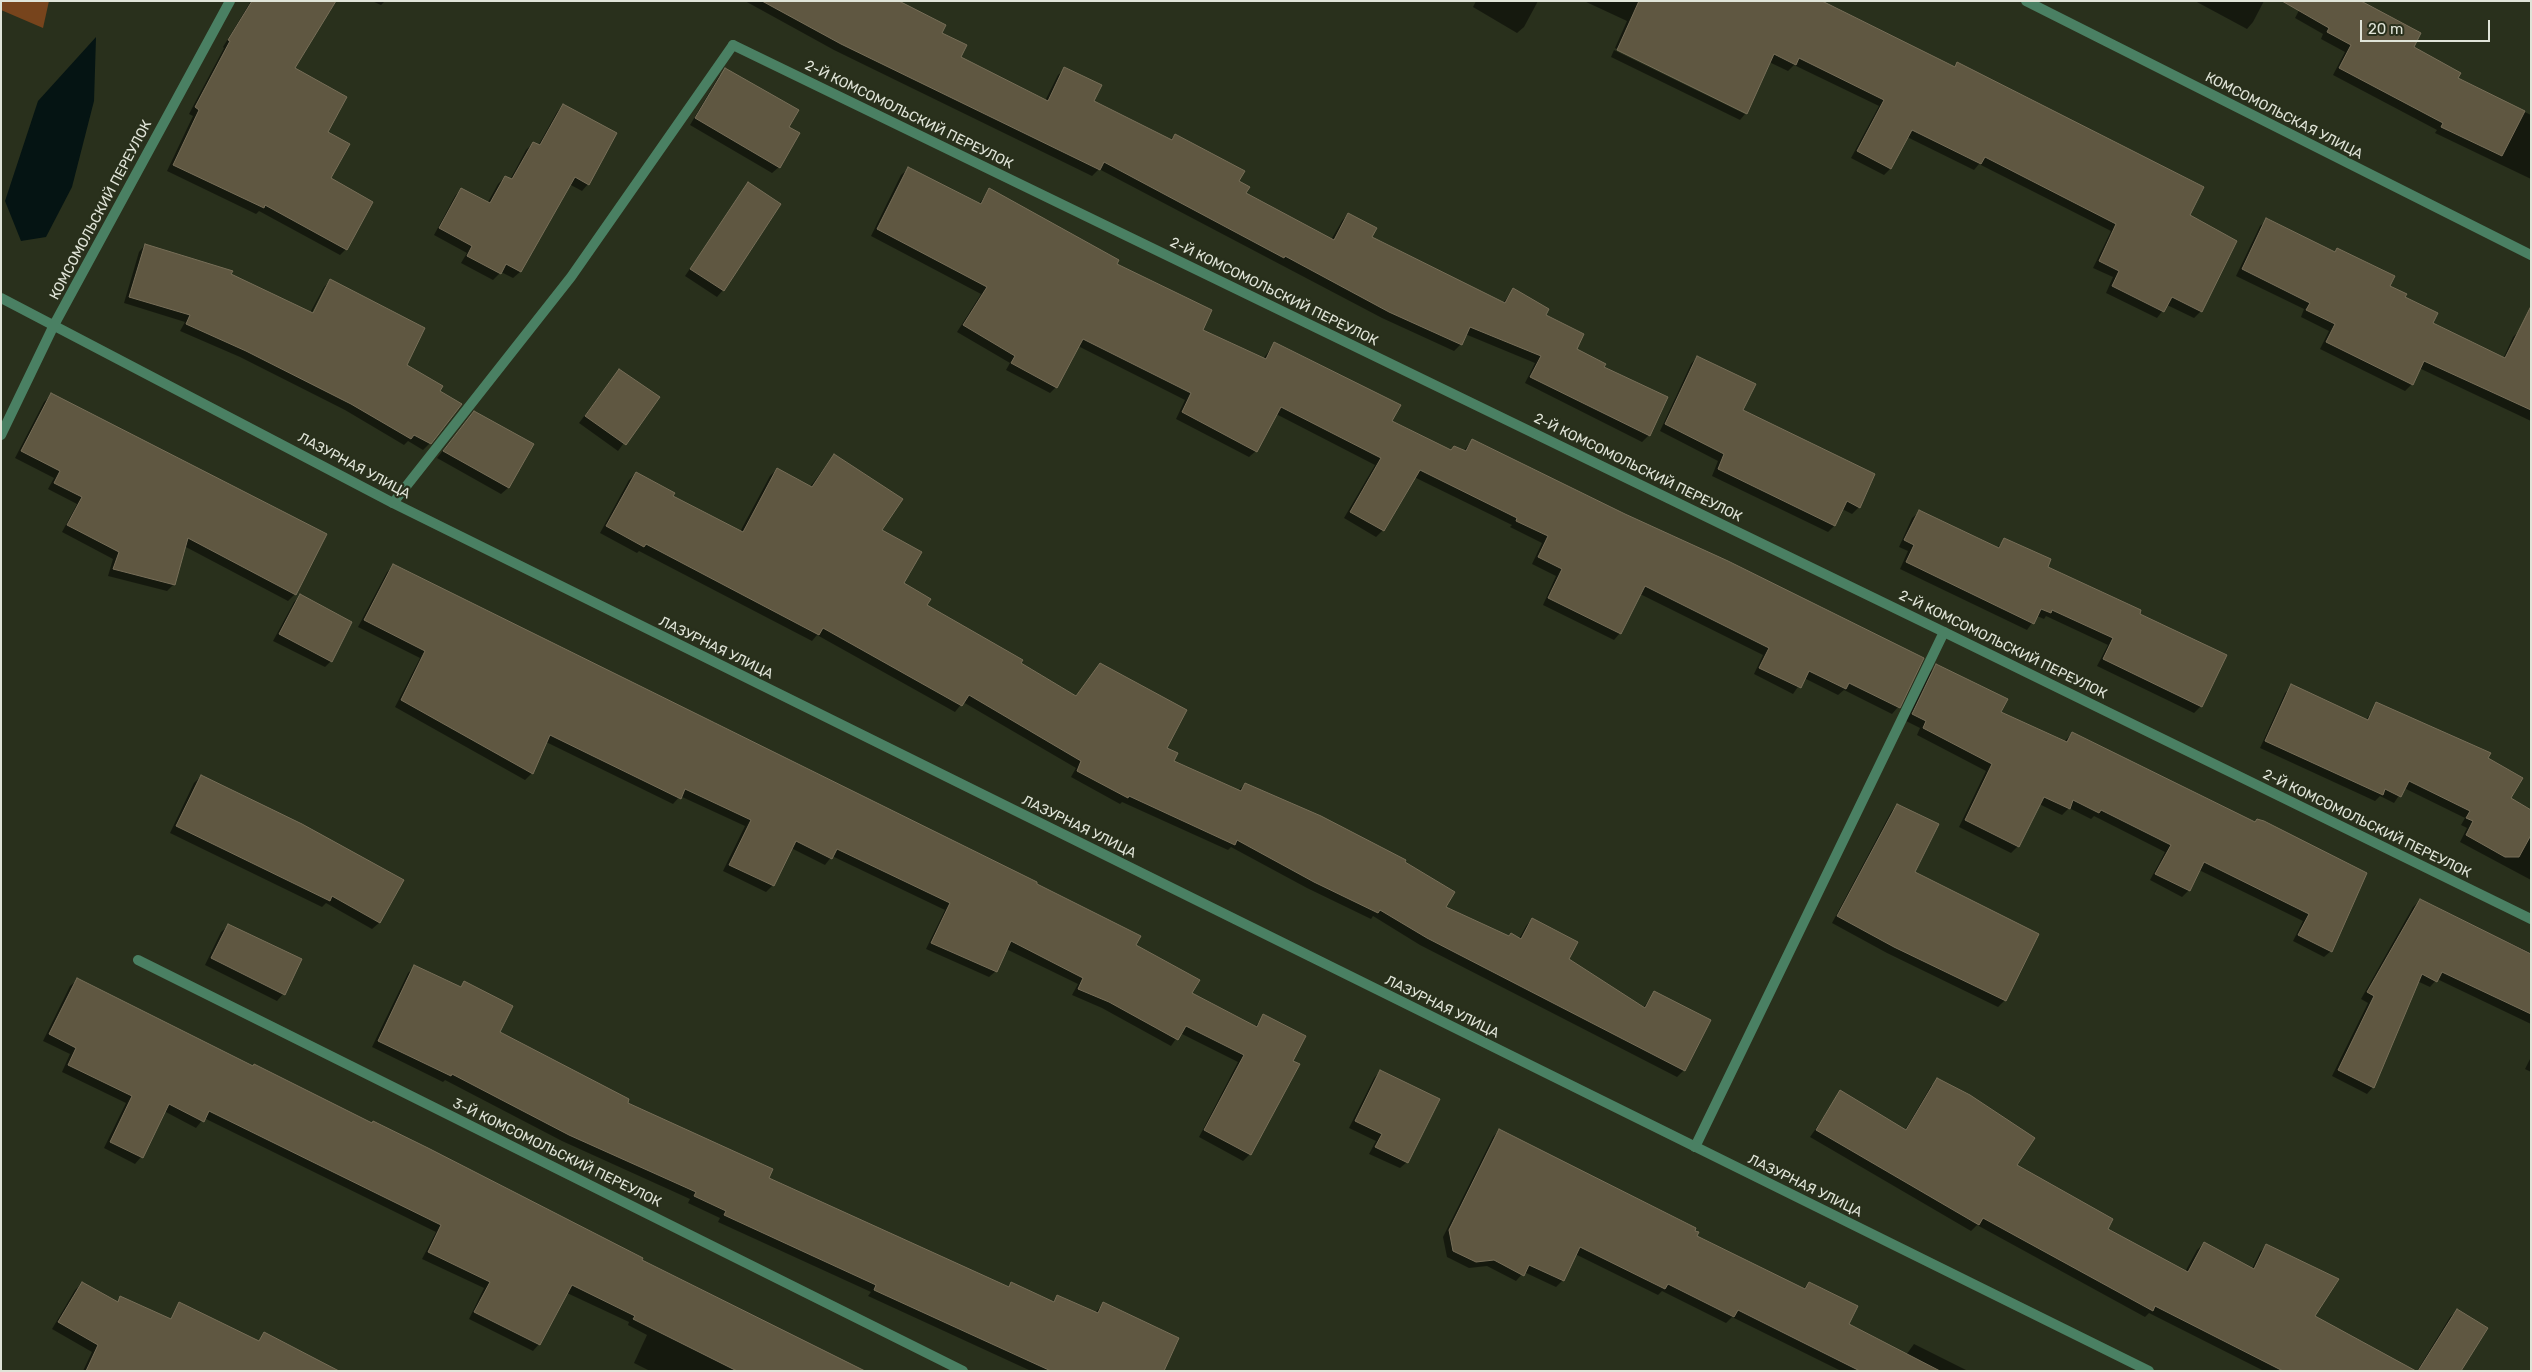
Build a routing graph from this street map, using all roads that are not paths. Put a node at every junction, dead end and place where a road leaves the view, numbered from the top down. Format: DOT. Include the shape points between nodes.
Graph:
graph roads {
  1 [pos="230,1"];
  2 [pos="2026,1"];
  3 [pos="2531,255"];
  4 [pos="1,298"];
  5 [pos="54,325"];
  6 [pos="1,435"];
  7 [pos="393,503"];
  8 [pos="1944,632"];
  9 [pos="2531,919"];
  10 [pos="138,960"];
  11 [pos="1695,1147"];
  12 [pos="964,1371"];
  13 [pos="2149,1371"];
  1 -- 5 [label="street, КОМСОМОЛЬСКИЙ ПЕРЕУЛОК"];
  2 -- 3 [label="street, КОМСОМОЛЬСКАЯ УЛИЦА"];
  4 -- 5 [label="street, ЛАЗУРНАЯ УЛИЦА"];
  5 -- 6 [label="street, КОМСОМОЛЬСКИЙ ПЕРЕУЛОК"];
  5 -- 7 [label="street, ЛАЗУРНАЯ УЛИЦА"];
  7 -- 8 [label="street, 2-Й КОМСОМОЛЬСКИЙ ПЕРЕУЛОК" via="571,277 733,45"];
  7 -- 11 [label="street, ЛАЗУРНАЯ УЛИЦА"];
  8 -- 9 [label="street, 2-Й КОМСОМОЛЬСКИЙ ПЕРЕУЛОК"];
  8 -- 11 [label="street"];
  10 -- 12 [label="street, 3-Й КОМСОМОЛЬСКИЙ ПЕРЕУЛОК"];
  11 -- 13 [label="street, ЛАЗУРНАЯ УЛИЦА"];
}
